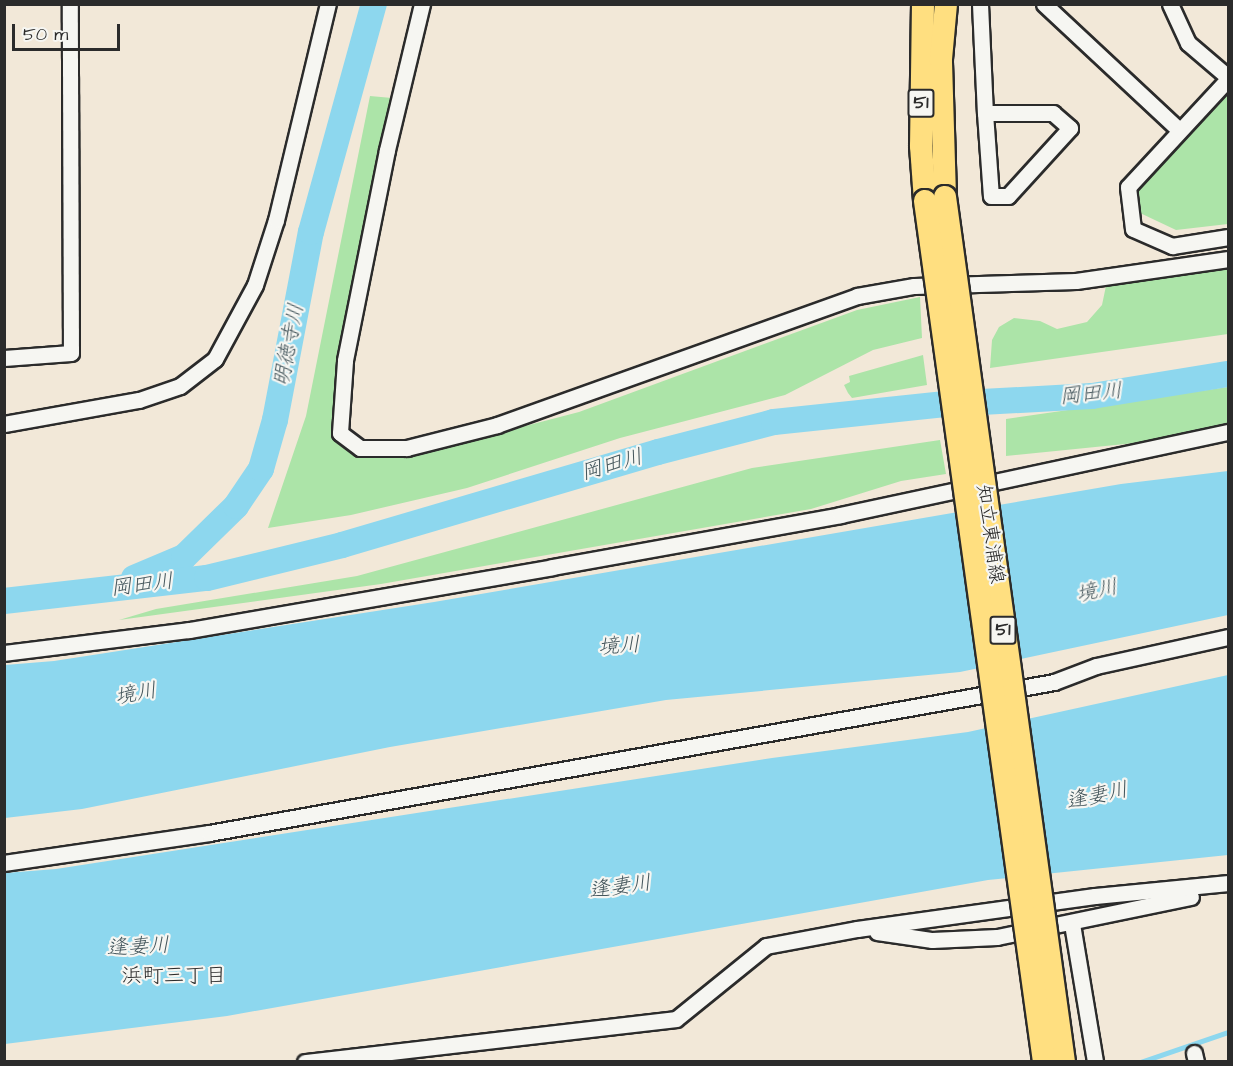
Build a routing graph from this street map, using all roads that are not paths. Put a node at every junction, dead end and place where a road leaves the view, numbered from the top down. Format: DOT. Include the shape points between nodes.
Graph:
graph roads {
  1 [pos="70,4"];
  2 [pos="328,4"];
  3 [pos="423,4"];
  4 [pos="923,4"];
  5 [pos="946,4"];
  6 [pos="980,4"];
  7 [pos="1044,4"];
  8 [pos="1170,4"];
  9 [pos="1228,78"];
  10 [pos="985,113"];
  11 [pos="1179,130"];
  12 [pos="935,199"];
  13 [pos="1228,237"];
  14 [pos="1228,259"];
  15 [pos="4,358"];
  16 [pos="4,424"];
  17 [pos="1228,432"];
  18 [pos="1228,637"];
  19 [pos="4,653"];
  20 [pos="4,863"];
  21 [pos="1228,883"];
  22 [pos="1228,888"];
  23 [pos="1072,924"];
  24 [pos="857,929"];
  25 [pos="305,1062"];
  26 [pos="1044,1062"];
  27 [pos="1064,1062"];
  28 [pos="1095,1062"];
  1 -- 15 [label="street" via="71,353"];
  2 -- 16 [label="street" via="276,220 255,285 215,359 180,386 139,400"];
  3 -- 14 [label="street" via="387,150 345,361 340,433 360,448 407,448 497,425 857,296 914,286 1076,280"];
  4 -- 12 [label="main road, 知立東浦線 / 51" via="921,146"];
  5 -- 12 [label="main road, 知立東浦線 / 51"];
  6 -- 10 [label="street"];
  7 -- 11 [label="street"];
  8 -- 9 [label="street" via="1188,43"];
  9 -- 11 [label="street"];
  10 -- 10 [label="street" via="1053,113 1070,128 1008,196 991,196"];
  11 -- 13 [label="street" via="1128,187 1132,229 1172,246"];
  12 -- 26 [label="main road, 知立東浦線 / 51, bridge"];
  12 -- 27 [label="main road, 知立東浦線 / 51, bridge"];
  17 -- 19 [label="street" via="840,515 189,630"];
  18 -- 20 [label="street" via="1096,666 1042,685 209,833"];
  21 -- 24 [label="street" via="1095,896"];
  22 -- 23 [label="street"];
  23 -- 24 [label="street" via="997,937 932,940"];
  23 -- 28 [label="street"];
  24 -- 25 [label="street" via="766,946 676,1019"];
}
